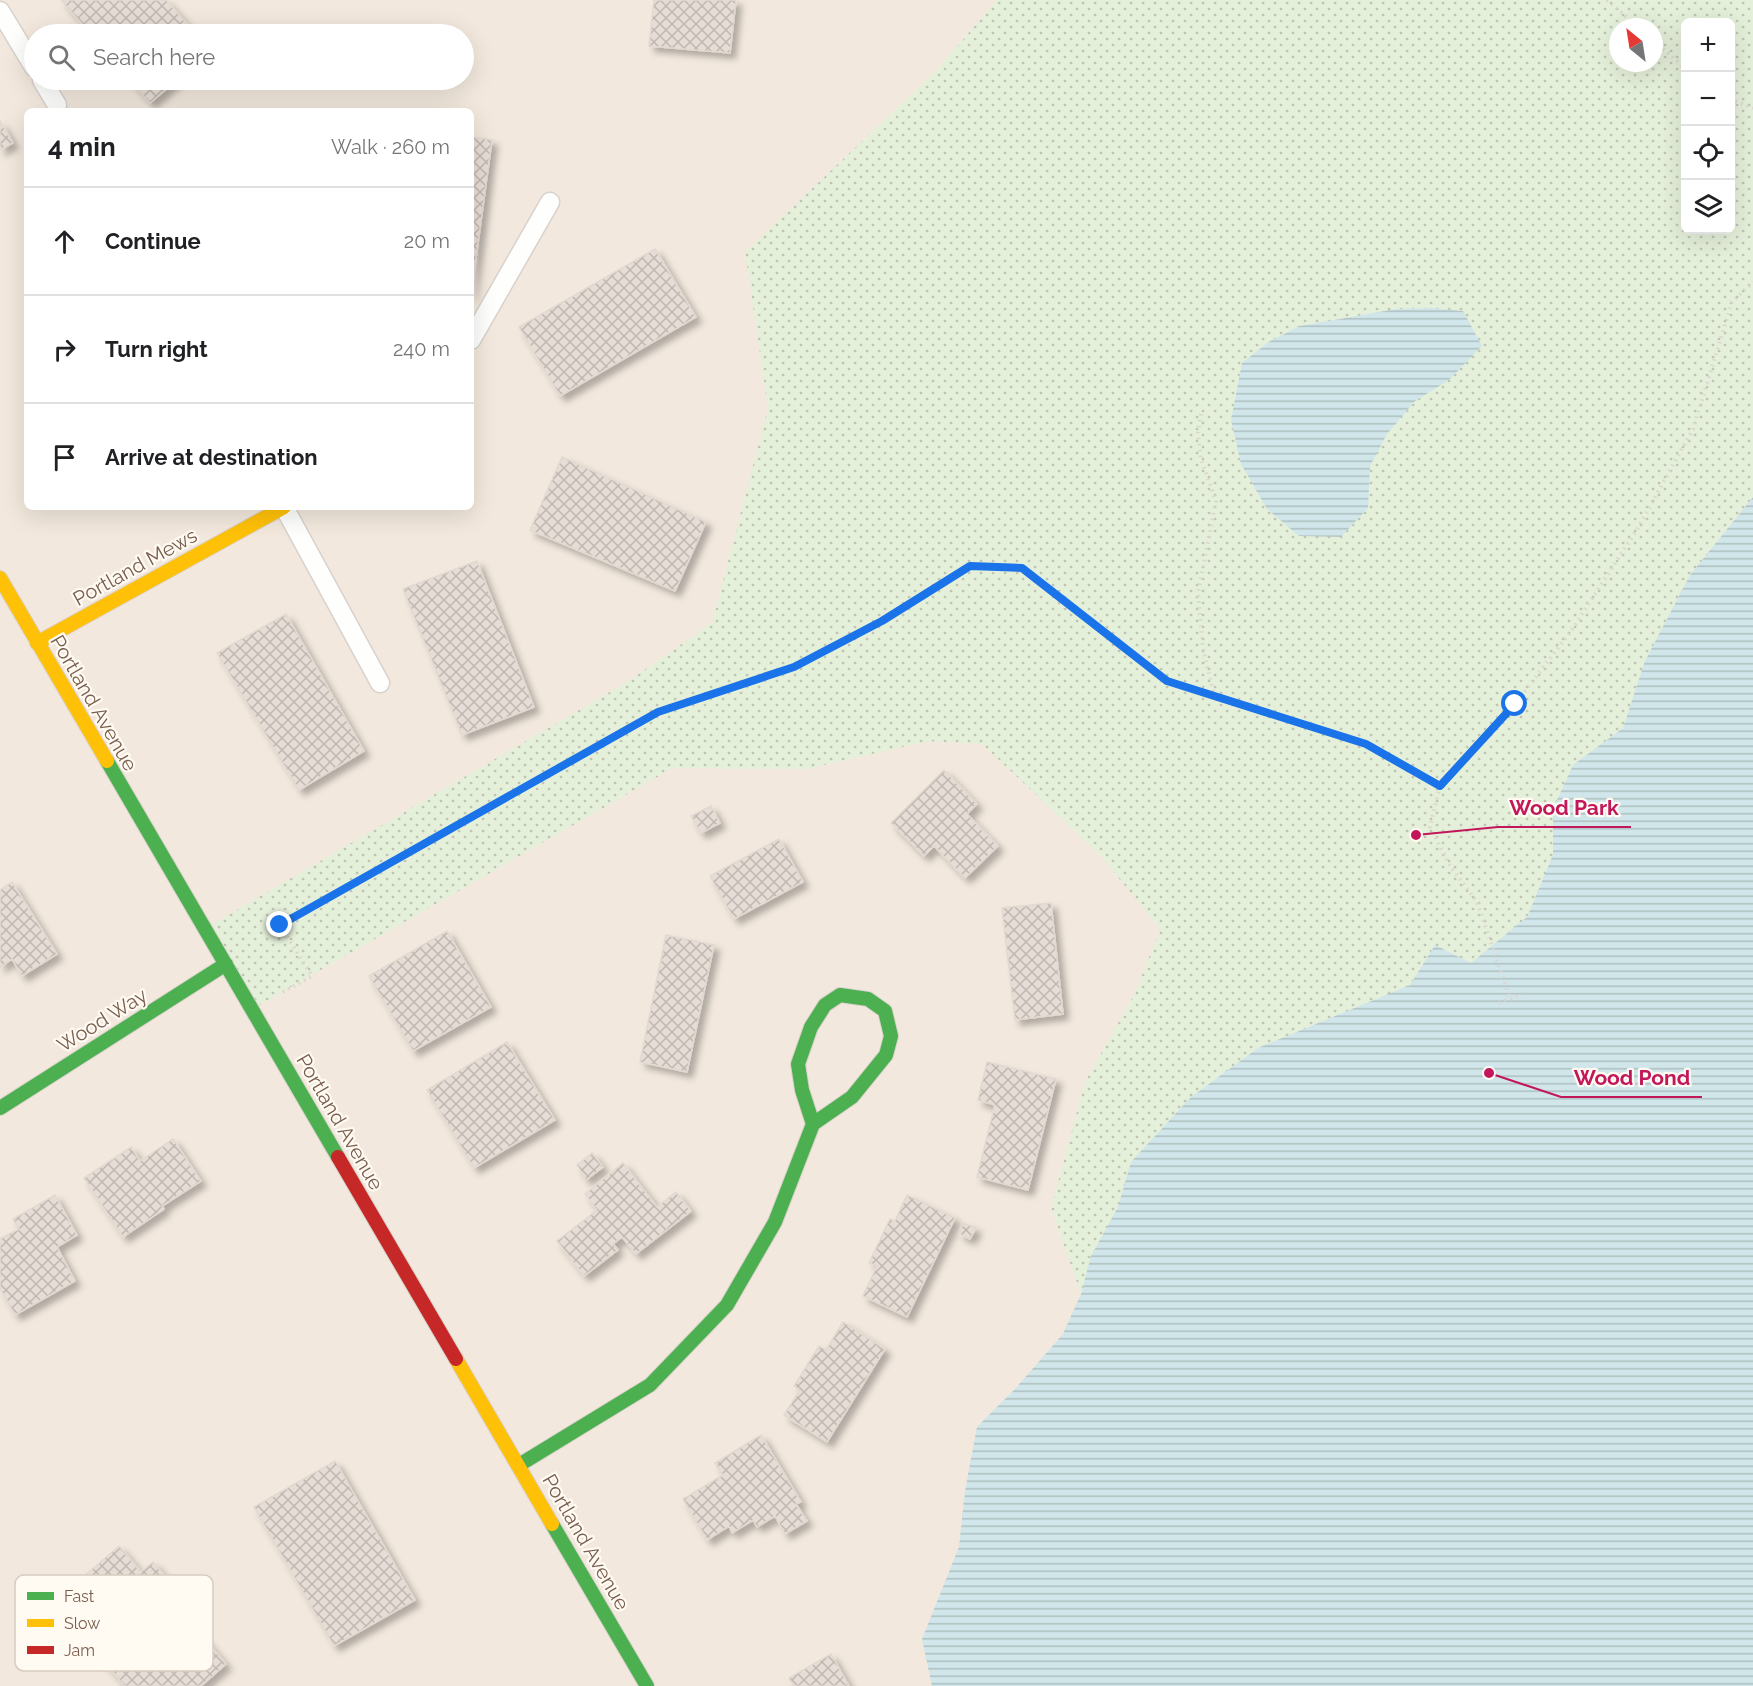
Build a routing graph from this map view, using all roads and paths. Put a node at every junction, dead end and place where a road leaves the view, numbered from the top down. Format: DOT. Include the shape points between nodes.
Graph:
graph roads {
  1 [pos="1607,0"];
  2 [pos="0,11"];
  3 [pos="1628,18"];
  4 [pos="1663,49"];
  5 [pos="24,51"];
  6 [pos="1681,65"];
  7 [pos="48,90"];
  8 [pos="1735,101"];
  9 [pos="57,105"];
  10 [pos="1753,108"];
  11 [pos="550,202"];
  12 [pos="1753,282"];
  13 [pos="474,335"];
  14 [pos="1201,414"];
  15 [pos="279,510"];
  16 [pos="286,510"];
  17 [pos="0,578"];
  18 [pos="37,643"];
  19 [pos="380,683"];
  20 [pos="1214,695"];
  21 [pos="1440,786"];
  22 [pos="226,964"];
  23 [pos="1522,994"];
  24 [pos="1510,999"];
  25 [pos="1498,1003"];
  26 [pos="251,1010"];
  27 [pos="0,1108"];
  28 [pos="813,1124"];
  29 [pos="519,1465"];
  30 [pos="646,1686"];
  1 -- 3 [label="path"];
  2 -- 5 [label="lane"];
  4 -- 6 [label="path"];
  7 -- 9 [label="lane"];
  8 -- 10 [label="path"];
  11 -- 13 [label="lane"];
  12 -- 21 [label="path" via="1732,302 1693,429 1638,528 1571,631 1522,695"];
  14 -- 20 [label="path" via="1201,459 1216,501 1198,602"];
  15 -- 18 [label="street, Portland Mews"];
  16 -- 19 [label="lane"];
  17 -- 18 [label="street, Portland Avenue"];
  18 -- 22 [label="street, Portland Avenue"];
  20 -- 21 [label="path" via="1366,744"];
  20 -- 26 [label="path" via="1167,681 1022,568 970,566 882,621 794,667 658,712 280,925 312,976"];
  21 -- 24 [label="path" via="1430,827 1449,864 1477,902"];
  22 -- 26 [label="street, Portland Avenue"];
  22 -- 27 [label="street, Wood Way"];
  23 -- 24 [label="path"];
  24 -- 25 [label="path"];
  26 -- 29 [label="street, Portland Avenue"];
  28 -- 28 [label="street" via="852,1097 886,1055 891,1036 885,1011 868,999 840,995 825,1005 811,1027 798,1064"];
  28 -- 29 [label="street" via="775,1222 727,1305 650,1385"];
  29 -- 30 [label="street, Portland Avenue"];
}
